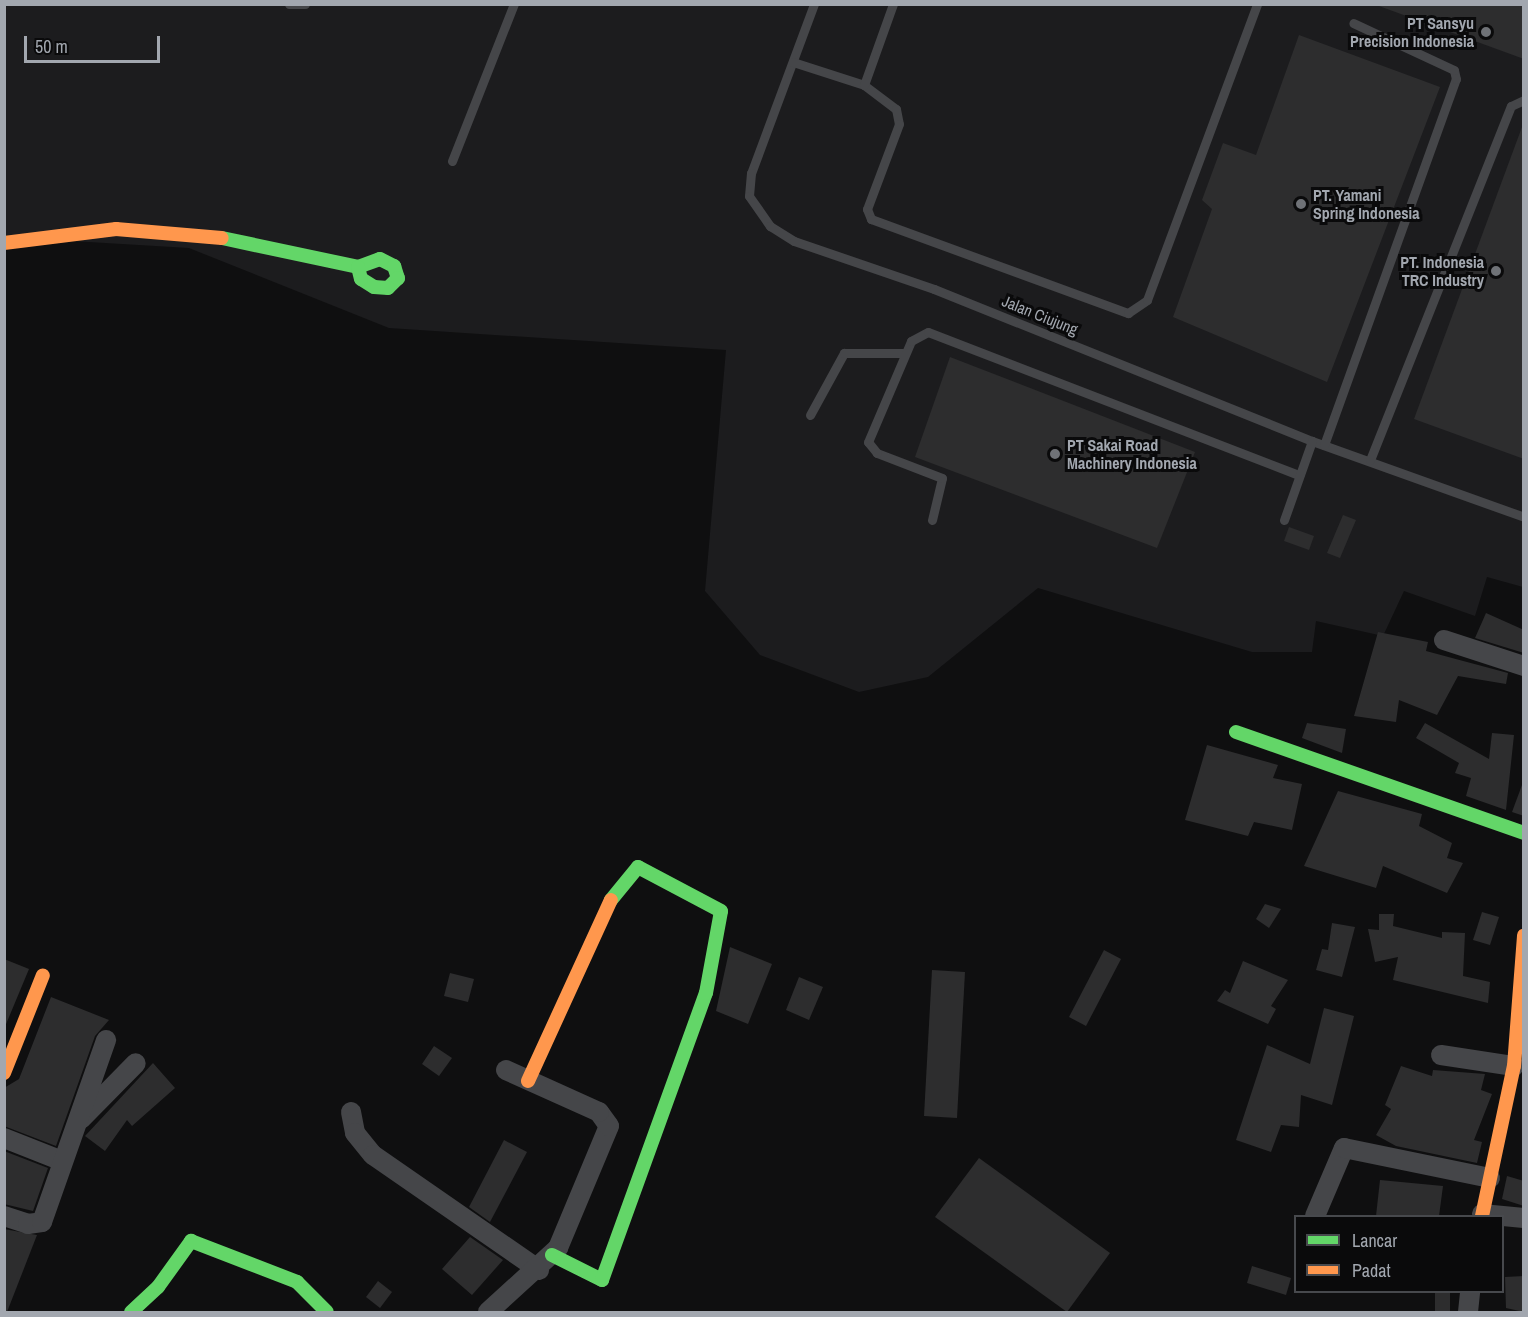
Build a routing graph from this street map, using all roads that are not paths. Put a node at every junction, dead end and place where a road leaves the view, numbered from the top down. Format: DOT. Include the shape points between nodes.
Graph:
graph roads {
  1 [pos="289,4"];
  2 [pos="305,4"];
  3 [pos="514,4"];
  4 [pos="814,4"];
  5 [pos="893,4"];
  6 [pos="1257,4"];
  7 [pos="1353,23"];
  8 [pos="793,62"];
  9 [pos="864,84"];
  10 [pos="1524,100"];
  11 [pos="452,161"];
  12 [pos="4,243"];
  13 [pos="358,267"];
  14 [pos="905,353"];
  15 [pos="810,415"];
  16 [pos="1312,441"];
  17 [pos="1324,445"];
  18 [pos="1370,460"];
  19 [pos="1299,475"];
  20 [pos="1524,518"];
  21 [pos="932,520"];
  22 [pos="1284,520"];
  23 [pos="1444,640"];
  24 [pos="1524,666"];
  25 [pos="1236,732"];
  26 [pos="1524,833"];
  27 [pos="1524,935"];
  28 [pos="44,975"];
  29 [pos="106,1040"];
  30 [pos="1441,1055"];
  31 [pos="136,1063"];
  32 [pos="1514,1066"];
  33 [pos="506,1070"];
  34 [pos="4,1073"];
  35 [pos="528,1081"];
  36 [pos="351,1113"];
  37 [pos="76,1124"];
  38 [pos="4,1138"];
  39 [pos="62,1161"];
  40 [pos="1490,1178"];
  41 [pos="1316,1215"];
  42 [pos="1482,1215"];
  43 [pos="4,1216"];
  44 [pos="1504,1217"];
  45 [pos="1524,1218"];
  46 [pos="552,1255"];
  47 [pos="539,1270"];
  48 [pos="1470,1293"];
  49 [pos="131,1312"];
  50 [pos="327,1312"];
  51 [pos="488,1312"];
  52 [pos="1468,1312"];
  1 -- 2 [label="lane"];
  3 -- 11 [label="lane"];
  4 -- 8 [label="lane, Jalan Ciujung"];
  5 -- 9 [label="lane"];
  6 -- 9 [label="lane" via="1147,300 1128,313 871,219 867,209 899,124 888,98"];
  7 -- 17 [label="lane" via="1454,70 1456,79"];
  8 -- 9 [label="lane"];
  8 -- 16 [label="lane, Jalan Ciujung" via="751,173 749,196 770,226 794,242 934,289"];
  10 -- 18 [label="lane" via="1511,106"];
  12 -- 13 [label="street" via="116,229 222,238"];
  14 -- 15 [label="lane" via="844,353"];
  14 -- 19 [label="lane" via="918,334 940,336"];
  14 -- 21 [label="lane" via="868,442 877,453 942,478"];
  16 -- 17 [label="lane, Jalan Ciujung"];
  16 -- 19 [label="lane"];
  17 -- 18 [label="lane, Jalan Ciujung"];
  18 -- 20 [label="lane, Jalan Ciujung"];
  19 -- 22 [label="lane"];
  23 -- 24 [label="street"];
  25 -- 26 [label="street"];
  27 -- 32 [label="street"];
  28 -- 34 [label="street"];
  29 -- 37 [label="street"];
  30 -- 32 [label="street"];
  31 -- 37 [label="street"];
  32 -- 40 [label="street"];
  33 -- 35 [label="street"];
  35 -- 46 [label="street" via="599,1112 609,1122"];
  35 -- 46 [label="street" via="618,886 638,867 721,911 706,993 602,1280"];
  36 -- 47 [label="street" via="355,1133 373,1155"];
  37 -- 39 [label="street"];
  38 -- 39 [label="street"];
  39 -- 43 [label="street" via="42,1222 28,1224"];
  40 -- 41 [label="street" via="1344,1148"];
  40 -- 42 [label="street"];
  44 -- 45 [label="street"];
  46 -- 47 [label="street"];
  47 -- 51 [label="street"];
  48 -- 52 [label="street"];
  49 -- 50 [label="street" via="158,1287 191,1241 297,1282"];
}
